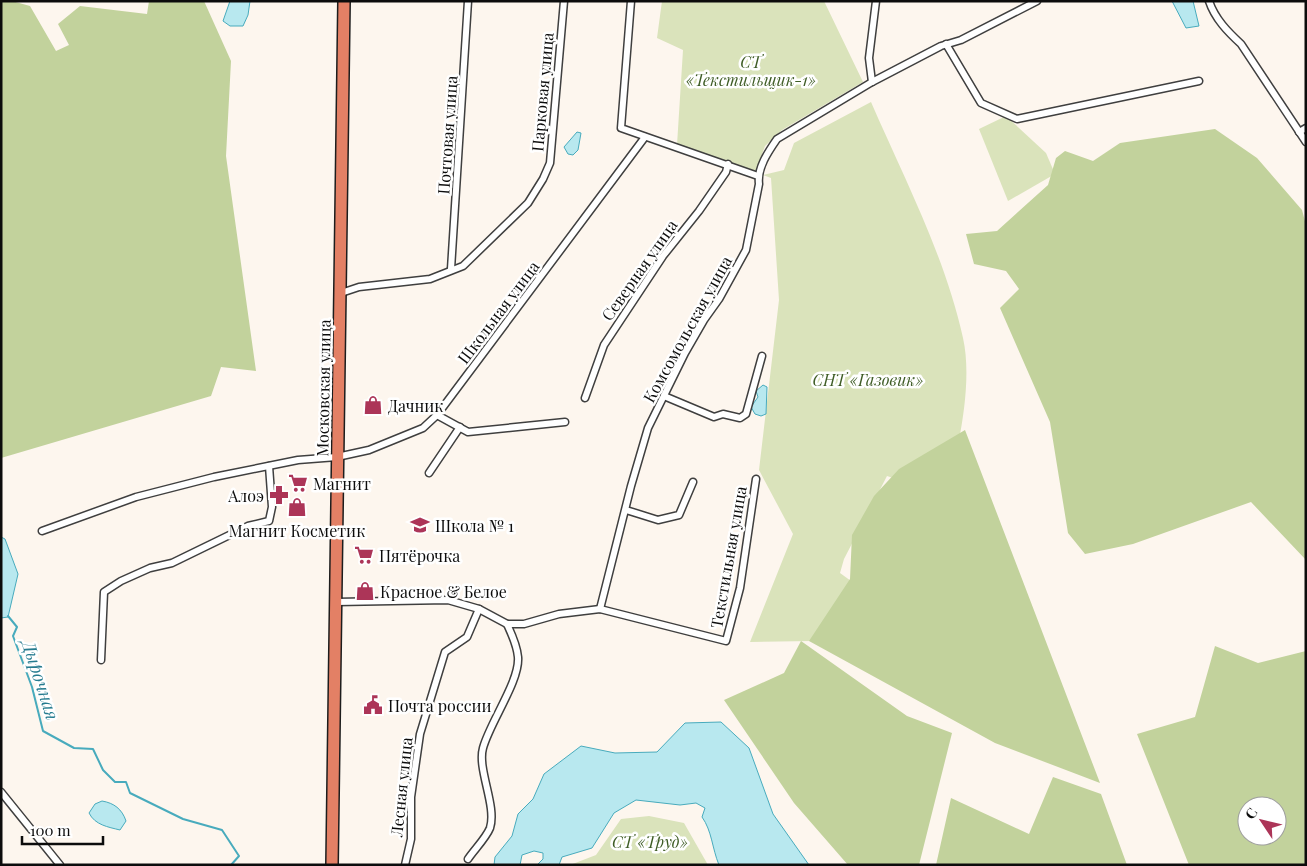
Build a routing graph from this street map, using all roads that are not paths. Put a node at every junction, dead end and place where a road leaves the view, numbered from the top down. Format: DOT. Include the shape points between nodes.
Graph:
graph roads {
  1 [pos="344,1"];
  2 [pos="468,1"];
  3 [pos="564,1"];
  4 [pos="631,1"];
  5 [pos="876,1"];
  6 [pos="1037,1"];
  7 [pos="1209,1"];
  8 [pos="946,44"];
  9 [pos="1199,81"];
  10 [pos="872,82"];
  11 [pos="1306,128"];
  12 [pos="1299,132"];
  13 [pos="645,137"];
  14 [pos="1306,142"];
  15 [pos="728,164"];
  16 [pos="758,176"];
  17 [pos="451,270"];
  18 [pos="341,293"];
  19 [pos="762,356"];
  20 [pos="664,396"];
  21 [pos="585,398"];
  22 [pos="437,415"];
  23 [pos="565,422"];
  24 [pos="460,428"];
  25 [pos="337,457"];
  26 [pos="269,466"];
  27 [pos="429,473"];
  28 [pos="756,479"];
  29 [pos="693,482"];
  30 [pos="626,510"];
  31 [pos="42,531"];
  32 [pos="336,602"];
  33 [pos="479,609"];
  34 [pos="600,609"];
  35 [pos="507,624"];
  36 [pos="101,660"];
  37 [pos="1,792"];
  38 [pos="468,859"];
  39 [pos="60,865"];
  40 [pos="332,865"];
  41 [pos="405,865"];
  1 -- 18 [label="highway, Московская улица"];
  2 -- 17 [label="street, Почтовая улица"];
  3 -- 17 [label="street, Парковая улица" via="550,163 528,203 478,254 463,266"];
  4 -- 13 [label="street" via="621,128"];
  5 -- 10 [label="street" via="869,58"];
  6 -- 8 [label="street, Комсомольская улица" via="962,40"];
  7 -- 12 [label="street" via="1212,10 1241,44"];
  8 -- 9 [label="street" via="981,103 1017,119"];
  8 -- 10 [label="street, Комсомольская улица"];
  10 -- 16 [label="street, Комсомольская улица" via="777,139"];
  11 -- 12 [label="street"];
  12 -- 14 [label="street"];
  13 -- 15 [label="street"];
  13 -- 22 [label="street, Школьная улица"];
  15 -- 16 [label="street"];
  15 -- 21 [label="street, Северная улица" via="726,172 663,256 604,345"];
  16 -- 20 [label="street, Комсомольская улица" via="746,250 685,353"];
  17 -- 18 [label="street, Парковая улица" via="430,279 359,287"];
  18 -- 25 [label="highway, Московская улица"];
  19 -- 20 [label="street" via="746,414 740,418 723,414 714,417"];
  20 -- 30 [label="street, Комсомольская улица" via="648,428"];
  22 -- 24 [label="street"];
  22 -- 25 [label="street, Школьная улица" via="423,428 405,436 370,450"];
  23 -- 24 [label="street" via="468,432"];
  24 -- 27 [label="street"];
  25 -- 26 [label="street, Школьная улица"];
  25 -- 32 [label="highway, Московская улица"];
  26 -- 31 [label="street, Школьная улица" via="136,497"];
  26 -- 36 [label="street" via="272,507 269,521 248,526 178,560 150,568 104,592"];
  28 -- 34 [label="street, Текстильная улица" via="740,588 726,641"];
  29 -- 30 [label="street" via="679,515 658,520"];
  30 -- 34 [label="street, Комсомольская улица"];
  32 -- 33 [label="street" via="448,600"];
  32 -- 40 [label="highway, Московская улица"];
  33 -- 35 [label="street"];
  33 -- 41 [label="street, Лесная улица" via="467,637 445,652 420,734 411,797 411,839"];
  34 -- 35 [label="street" via="559,614 524,624"];
  35 -- 38 [label="street" via="519,658 512,685 482,750 490,803 490,828"];
  37 -- 39 [label="street"];
}
